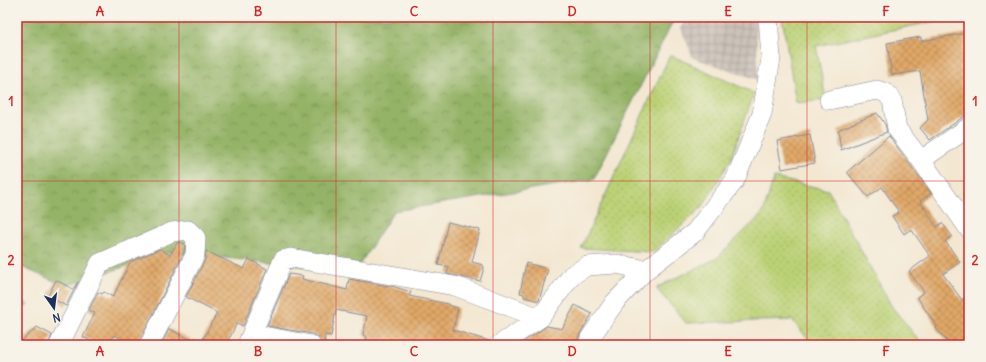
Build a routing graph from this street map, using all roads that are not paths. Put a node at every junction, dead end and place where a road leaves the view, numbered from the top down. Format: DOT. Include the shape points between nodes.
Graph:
graph roads {
  1 [pos="768,17"];
  2 [pos="829,100"];
  3 [pos="969,127"];
  4 [pos="921,160"];
  5 [pos="969,229"];
  6 [pos="646,270"];
  7 [pos="540,318"];
  8 [pos="250,339"];
  9 [pos="59,345"];
  10 [pos="149,345"];
  11 [pos="311,345"];
  12 [pos="499,345"];
  13 [pos="588,345"];
  1 -- 6 [label="street" via="772,58 762,114 735,180 695,232"];
  2 -- 4 [label="street" via="877,90 886,93 892,100 897,128"];
  3 -- 4 [label="street"];
  4 -- 5 [label="street"];
  6 -- 7 [label="street" via="616,264 587,266 572,274"];
  6 -- 13 [label="street" via="615,302 590,338"];
  7 -- 8 [label="street" via="455,286 291,258 283,260"];
  7 -- 12 [label="street"];
  8 -- 11 [label="street"];
  9 -- 10 [label="street" via="100,264 172,232 188,230 196,238 195,254"];
}
